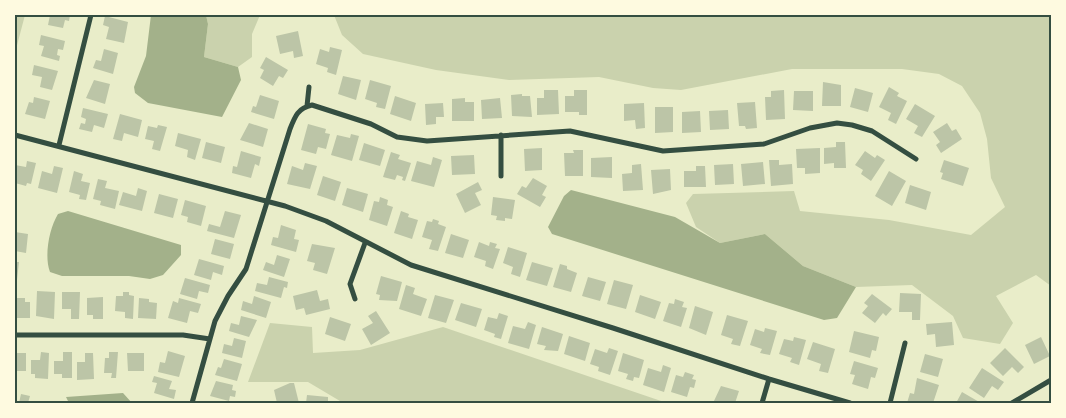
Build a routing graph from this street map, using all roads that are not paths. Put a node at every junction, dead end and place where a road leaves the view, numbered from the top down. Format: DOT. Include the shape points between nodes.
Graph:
graph roads {
  1 [pos="91,15"];
  2 [pos="309,86"];
  3 [pos="310,105"];
  4 [pos="15,135"];
  5 [pos="501,135"];
  6 [pos="59,145"];
  7 [pos="916,159"];
  8 [pos="501,176"];
  9 [pos="268,202"];
  10 [pos="365,243"];
  11 [pos="355,299"];
  12 [pos="15,335"];
  13 [pos="210,339"];
  14 [pos="905,342"];
  15 [pos="769,380"];
  16 [pos="1051,380"];
  17 [pos="192,403"];
  18 [pos="762,403"];
  19 [pos="850,403"];
  20 [pos="890,403"];
  21 [pos="1012,403"];
  1 -- 6 [label="street"];
  2 -- 3 [label="street"];
  3 -- 5 [label="street" via="409,140"];
  3 -- 9 [label="street" via="297,112"];
  4 -- 6 [label="street"];
  5 -- 7 [label="street" via="583,132 663,151 764,144 810,128 837,123 872,131"];
  5 -- 8 [label="street"];
  6 -- 9 [label="street"];
  9 -- 10 [label="street" via="326,221"];
  9 -- 13 [label="street" via="246,269 222,304"];
  10 -- 11 [label="street" via="350,284"];
  10 -- 15 [label="street" via="411,265"];
  12 -- 13 [label="street"];
  13 -- 17 [label="street"];
  14 -- 20 [label="street"];
  15 -- 18 [label="street"];
  15 -- 19 [label="street"];
  16 -- 21 [label="street"];
}
